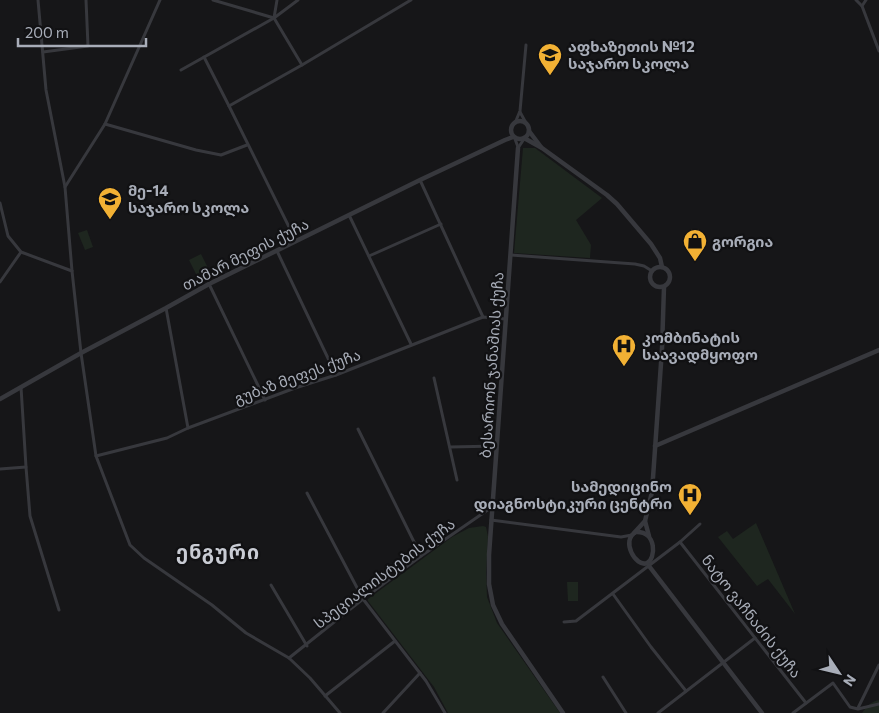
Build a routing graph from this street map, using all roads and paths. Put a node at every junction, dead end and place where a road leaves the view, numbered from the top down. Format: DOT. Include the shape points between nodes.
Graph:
graph roads {
  1 [pos="38,0"];
  2 [pos="86,0"];
  3 [pos="160,0"];
  4 [pos="213,0"];
  5 [pos="277,0"];
  6 [pos="298,0"];
  7 [pos="411,0"];
  8 [pos="856,0"];
  9 [pos="866,0"];
  10 [pos="862,6"];
  11 [pos="274,18"];
  12 [pos="526,45"];
  13 [pos="879,51"];
  14 [pos="42,52"];
  15 [pos="204,58"];
  16 [pos="302,65"];
  17 [pos="181,70"];
  18 [pos="229,106"];
  19 [pos="520,111"];
  20 [pos="515,122"];
  21 [pos="105,124"];
  22 [pos="526,124"];
  23 [pos="511,128"];
  24 [pos="529,130"];
  25 [pos="514,138"];
  26 [pos="524,139"];
  27 [pos="506,140"];
  28 [pos="248,144"];
  29 [pos="518,148"];
  30 [pos="542,148"];
  31 [pos="420,180"];
  32 [pos="65,187"];
  33 [pos="0,203"];
  34 [pos="350,215"];
  35 [pos="441,224"];
  36 [pos="296,241"];
  37 [pos="277,251"];
  38 [pos="21,252"];
  39 [pos="369,256"];
  40 [pos="511,256"];
  41 [pos="662,267"];
  42 [pos="72,271"];
  43 [pos="652,271"];
  44 [pos="0,282"];
  45 [pos="209,284"];
  46 [pos="664,287"];
  47 [pos="166,308"];
  48 [pos="483,317"];
  49 [pos="506,319"];
  50 [pos="412,344"];
  51 [pos="879,350"];
  52 [pos="81,353"];
  53 [pos="336,375"];
  54 [pos="434,378"];
  55 [pos="21,387"];
  56 [pos="0,398"];
  57 [pos="265,400"];
  58 [pos="188,428"];
  59 [pos="358,430"];
  60 [pos="497,446"];
  61 [pos="655,446"];
  62 [pos="450,447"];
  63 [pos="96,456"];
  64 [pos="26,467"];
  65 [pos="0,469"];
  66 [pos="457,480"];
  67 [pos="307,493"];
  68 [pos="492,508"];
  69 [pos="491,520"];
  70 [pos="645,521"];
  71 [pos="700,524"];
  72 [pos="632,534"];
  73 [pos="621,536"];
  74 [pos="649,536"];
  75 [pos="680,542"];
  76 [pos="629,546"];
  77 [pos="421,556"];
  78 [pos="652,558"];
  79 [pos="640,563"];
  80 [pos="649,566"];
  81 [pos="271,585"];
  82 [pos="613,594"];
  83 [pos="363,599"];
  84 [pos="59,610"];
  85 [pos="564,622"];
  86 [pos="755,638"];
  87 [pos="395,641"];
  88 [pos="306,646"];
  89 [pos="289,658"];
  90 [pos="723,662"];
  91 [pos="879,665"];
  92 [pos="420,673"];
  93 [pos="603,678"];
  94 [pos="686,691"];
  95 [pos="325,696"];
  96 [pos="806,703"];
  97 [pos="879,704"];
  98 [pos="858,709"];
  99 [pos="340,713"];
  100 [pos="383,713"];
  101 [pos="444,713"];
  102 [pos="564,713"];
  103 [pos="626,713"];
  104 [pos="658,713"];
  105 [pos="762,713"];
  106 [pos="793,713"];
  1 -- 14 [label="street"];
  2 -- 14 [label="street" via="88,46"];
  3 -- 21 [label="street"];
  4 -- 11 [label="street"];
  5 -- 11 [label="street"];
  6 -- 11 [label="street"];
  7 -- 16 [label="street"];
  8 -- 10 [label="street"];
  9 -- 10 [label="street"];
  10 -- 13 [label="street"];
  11 -- 15 [label="street"];
  11 -- 16 [label="street"];
  12 -- 19 [label="street"];
  14 -- 32 [label="street"];
  15 -- 17 [label="street"];
  15 -- 18 [label="street"];
  16 -- 18 [label="street"];
  18 -- 28 [label="street"];
  19 -- 20 [label="street"];
  19 -- 22 [label="street"];
  20 -- 22 [label="street"];
  20 -- 23 [label="street"];
  21 -- 28 [label="street" via="221,155"];
  21 -- 32 [label="street"];
  22 -- 24 [label="street"];
  23 -- 25 [label="street"];
  23 -- 27 [label="street"];
  24 -- 26 [label="street"];
  24 -- 30 [label="street"];
  25 -- 26 [label="street"];
  25 -- 27 [label="street, თამარ მეფის ქუჩა"];
  25 -- 29 [label="street"];
  26 -- 29 [label="street"];
  26 -- 30 [label="street"];
  27 -- 31 [label="street, თამარ მეფის ქუჩა"];
  28 -- 36 [label="street"];
  29 -- 40 [label="street, ბესარიონ ჯანაშიას ქუჩა"];
  30 -- 41 [label="street" via="609,196 652,244"];
  31 -- 34 [label="street, თამარ მეფის ქუჩა"];
  31 -- 35 [label="street"];
  32 -- 42 [label="street"];
  33 -- 38 [label="street" via="8,236"];
  34 -- 36 [label="street, თამარ მეფის ქუჩა"];
  34 -- 39 [label="street"];
  35 -- 39 [label="street"];
  35 -- 48 [label="street"];
  36 -- 37 [label="street, თამარ მეფის ქუჩა"];
  37 -- 45 [label="street, თამარ მეფის ქუჩა"];
  37 -- 53 [label="street"];
  38 -- 42 [label="street"];
  38 -- 44 [label="street"];
  39 -- 50 [label="street"];
  40 -- 43 [label="street" via="635,264"];
  40 -- 49 [label="street, ბესარიონ ჯანაშიას ქუჩა"];
  41 -- 43 [label="street"];
  41 -- 46 [label="street" via="670,275 670,282"];
  42 -- 52 [label="street"];
  43 -- 46 [label="street" via="652,284"];
  45 -- 47 [label="street, თამარ მეფის ქუჩა"];
  45 -- 57 [label="street"];
  46 -- 61 [label="street"];
  47 -- 52 [label="street, თამარ მეფის ქუჩა"];
  47 -- 58 [label="street"];
  48 -- 49 [label="street, გუბაზ მეფეს ქუჩა"];
  48 -- 50 [label="street, გუბაზ მეფეს ქუჩა"];
  49 -- 60 [label="street, ბესარიონ ჯანაშიას ქუჩა"];
  50 -- 53 [label="street, გუბაზ მეფეს ქუჩა"];
  51 -- 61 [label="street"];
  52 -- 55 [label="street, თამარ მეფის ქუჩა"];
  52 -- 63 [label="street"];
  53 -- 57 [label="street, გუბაზ მეფეს ქუჩა"];
  54 -- 62 [label="street"];
  55 -- 56 [label="street, თამარ მეფის ქუჩა"];
  55 -- 64 [label="street"];
  57 -- 58 [label="street, გუბაზ მეფეს ქუჩა"];
  58 -- 63 [label="street, გუბაზ მეფეს ქუჩა" via="167,438"];
  59 -- 77 [label="street"];
  60 -- 62 [label="street"];
  60 -- 68 [label="street, ბესარიონ ჯანაშიას ქუჩა"];
  61 -- 70 [label="street" via="652,492"];
  62 -- 66 [label="street"];
  63 -- 89 [label="street" via="130,545 246,633"];
  64 -- 65 [label="street"];
  64 -- 84 [label="street" via="30,516"];
  67 -- 83 [label="street"];
  68 -- 69 [label="street, ბესარიონ ჯანაშიას ქუჩა"];
  68 -- 77 [label="street, სპეციალისტების ქუჩა"];
  69 -- 73 [label="street"];
  69 -- 102 [label="street, ბესარიონ ჯანაშიას ქუჩა" via="489,584 493,606"];
  70 -- 72 [label="street"];
  70 -- 74 [label="street"];
  71 -- 75 [label="street"];
  72 -- 73 [label="street"];
  72 -- 74 [label="street" via="640,532"];
  72 -- 76 [label="street"];
  73 -- 76 [label="street"];
  74 -- 78 [label="street"];
  75 -- 80 [label="street"];
  75 -- 86 [label="street, ნატო ვაჩნაძის ქუჩა"];
  76 -- 79 [label="street"];
  77 -- 83 [label="street, სპეციალისტების ქუჩა"];
  78 -- 79 [label="street" via="647,563"];
  78 -- 80 [label="street"];
  79 -- 80 [label="street"];
  80 -- 82 [label="street"];
  80 -- 90 [label="street"];
  81 -- 88 [label="street"];
  82 -- 85 [label="street" via="576,621"];
  82 -- 94 [label="street"];
  83 -- 87 [label="street"];
  83 -- 88 [label="street, სპეციალისტების ქუჩა"];
  86 -- 90 [label="street"];
  86 -- 96 [label="street, ნატო ვაჩნაძის ქუჩა"];
  87 -- 92 [label="street"];
  87 -- 95 [label="street"];
  88 -- 89 [label="street, სპეციალისტების ქუჩა"];
  89 -- 95 [label="street"];
  90 -- 94 [label="street"];
  90 -- 105 [label="street"];
  91 -- 98 [label="street"];
  92 -- 100 [label="street"];
  92 -- 101 [label="street"];
  93 -- 103 [label="street"];
  94 -- 104 [label="street"];
  95 -- 99 [label="street"];
  96 -- 98 [label="street" via="832,683 850,707"];
  96 -- 106 [label="street"];
  97 -- 98 [label="street"];
}
